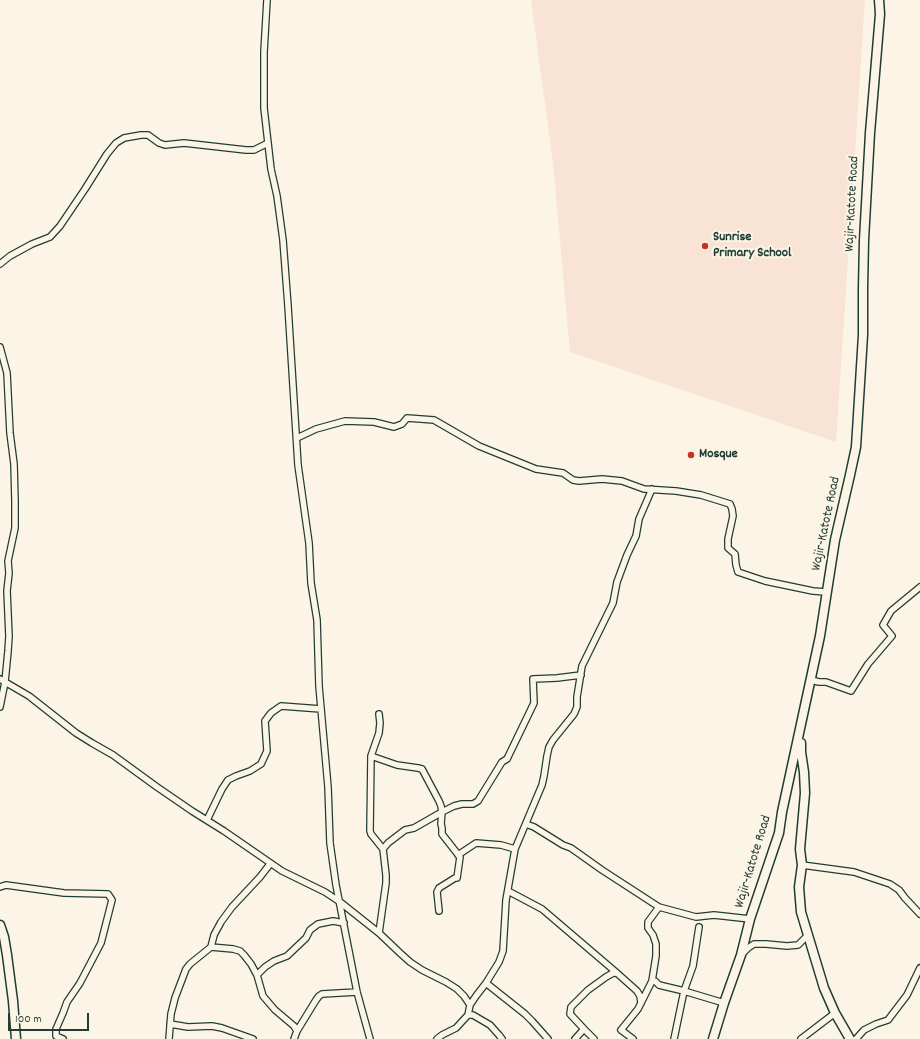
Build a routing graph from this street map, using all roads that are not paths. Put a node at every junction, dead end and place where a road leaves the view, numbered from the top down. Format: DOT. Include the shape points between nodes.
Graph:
graph roads {
  1 [pos="267,0"];
  2 [pos="879,0"];
  3 [pos="268,143"];
  4 [pos="0,264"];
  5 [pos="0,347"];
  6 [pos="297,438"];
  7 [pos="652,489"];
  8 [pos="920,587"];
  9 [pos="826,592"];
  10 [pos="581,675"];
  11 [pos="811,680"];
  12 [pos="3,681"];
  13 [pos="0,707"];
  14 [pos="321,709"];
  15 [pos="804,712"];
  16 [pos="379,714"];
  17 [pos="371,756"];
  18 [pos="442,812"];
  19 [pos="208,820"];
  20 [pos="526,824"];
  21 [pos="384,849"];
  22 [pos="515,849"];
  23 [pos="458,855"];
  24 [pos="270,864"];
  25 [pos="802,865"];
  26 [pos="0,887"];
  27 [pos="508,890"];
  28 [pos="340,902"];
  29 [pos="659,907"];
  30 [pos="439,911"];
  31 [pos="920,914"];
  32 [pos="750,920"];
  33 [pos="344,922"];
  34 [pos="0,925"];
  35 [pos="699,927"];
  36 [pos="379,932"];
  37 [pos="808,935"];
  38 [pos="211,946"];
  39 [pos="741,955"];
  40 [pos="920,968"];
  41 [pos="618,974"];
  42 [pos="257,975"];
  43 [pos="652,981"];
  44 [pos="486,983"];
  45 [pos="684,991"];
  46 [pos="357,992"];
  47 [pos="641,1003"];
  48 [pos="724,1003"];
  49 [pos="470,1005"];
  50 [pos="835,1013"];
  51 [pos="468,1015"];
  52 [pos="170,1024"];
  53 [pos="584,1030"];
  54 [pos="297,1031"];
  55 [pos="16,1039"];
  56 [pos="63,1039"];
  57 [pos="169,1039"];
  58 [pos="253,1039"];
  59 [pos="294,1039"];
  60 [pos="370,1039"];
  61 [pos="437,1039"];
  62 [pos="502,1039"];
  63 [pos="548,1039"];
  64 [pos="575,1039"];
  65 [pos="594,1039"];
  66 [pos="633,1039"];
  67 [pos="674,1039"];
  68 [pos="713,1039"];
  69 [pos="801,1039"];
  70 [pos="850,1039"];
  71 [pos="856,1039"];
  1 -- 3 [label="street" via="264,108"];
  2 -- 9 [label="street, Wajir-Katote Road" via="865,225 863,335 856,447"];
  3 -- 4 [label="street" via="254,150 246,150 184,143 165,145 148,135 124,138 107,154 60,226 50,237 32,244"];
  3 -- 6 [label="street" via="283,240"];
  5 -- 12 [label="street" via="6,373 15,501 15,528 8,561 9,636"];
  6 -- 7 [label="street" via="316,429 345,421 374,422 394,427 408,418 434,420 479,446 536,469 563,473 573,480 622,481 644,489"];
  6 -- 14 [label="street" via="316,620"];
  7 -- 9 [label="street" via="700,495 730,504 733,516 728,548 735,554 738,572 765,581"];
  7 -- 10 [label="street" via="617,582 613,603 582,666"];
  8 -- 11 [label="street" via="891,611 883,625 892,636 868,664 851,691 826,682"];
  9 -- 11 [label="street, Wajir-Katote Road"];
  10 -- 18 [label="street" via="533,679 534,703 507,759 502,762 478,801 454,806"];
  10 -- 20 [label="street" via="577,707 549,747 542,785"];
  11 -- 15 [label="street, Wajir-Katote Road"];
  12 -- 13 [label="street"];
  12 -- 19 [label="street" via="29,696 76,733"];
  14 -- 19 [label="street" via="281,706 271,713 265,721 267,751 262,764 228,780"];
  14 -- 28 [label="street" via="330,843"];
  15 -- 25 [label="street" via="801,752 806,794 800,849"];
  15 -- 32 [label="street, Wajir-Katote Road" via="779,833"];
  16 -- 17 [label="street" via="379,733"];
  17 -- 18 [label="street" via="397,765 422,769 442,806"];
  17 -- 21 [label="street" via="371,834"];
  18 -- 21 [label="street" via="414,828 405,830"];
  18 -- 23 [label="street" via="442,834"];
  19 -- 24 [label="street"];
  20 -- 22 [label="street"];
  20 -- 29 [label="street" via="534,826 570,848"];
  21 -- 36 [label="street" via="386,883"];
  22 -- 23 [label="street" via="476,843"];
  22 -- 27 [label="street"];
  23 -- 30 [label="street" via="460,856 457,878 442,885 437,892"];
  24 -- 28 [label="street"];
  24 -- 38 [label="street" via="221,922"];
  25 -- 31 [label="street" via="854,872 890,884 899,890"];
  25 -- 37 [label="street" via="799,887 801,912"];
  26 -- 56 [label="street" via="6,885 64,893 108,894 112,900 101,942 67,1002 56,1029 56,1036"];
  27 -- 41 [label="street" via="542,909"];
  27 -- 44 [label="street" via="503,951"];
  28 -- 33 [label="street"];
  28 -- 36 [label="street"];
  29 -- 32 [label="street" via="696,918 714,915"];
  29 -- 43 [label="street" via="648,922 648,928 656,944"];
  32 -- 39 [label="street, Wajir-Katote Road"];
  33 -- 42 [label="street" via="318,924 287,956 274,961"];
  33 -- 46 [label="street"];
  34 -- 55 [label="street" via="7,955"];
  35 -- 45 [label="street" via="694,966"];
  36 -- 49 [label="street" via="410,962 457,989"];
  37 -- 39 [label="street" via="798,945 754,944"];
  37 -- 50 [label="street" via="817,968"];
  38 -- 42 [label="street" via="240,951 248,958"];
  38 -- 52 [label="street" via="186,970 175,998"];
  39 -- 48 [label="street, Wajir-Katote Road"];
  40 -- 71 [label="street" via="907,995 888,1020 864,1030"];
  41 -- 47 [label="street" via="637,991"];
  41 -- 53 [label="street" via="613,973 606,977 571,1007 570,1014"];
  42 -- 54 [label="street" via="263,996"];
  43 -- 45 [label="street"];
  43 -- 47 [label="street"];
  44 -- 49 [label="street"];
  44 -- 63 [label="street" via="525,1014"];
  45 -- 48 [label="street"];
  45 -- 67 [label="street"];
  46 -- 54 [label="street" via="322,994"];
  46 -- 60 [label="street"];
  47 -- 66 [label="street" via="621,1030"];
  48 -- 68 [label="street, Wajir-Katote Road"];
  49 -- 51 [label="street"];
  50 -- 69 [label="street"];
  50 -- 70 [label="street"];
  51 -- 61 [label="street" via="456,1028"];
  51 -- 62 [label="street" via="490,1025"];
  52 -- 57 [label="street"];
  52 -- 58 [label="street" via="188,1027 212,1026"];
  53 -- 64 [label="street"];
  53 -- 65 [label="street"];
  54 -- 59 [label="street"];
}
